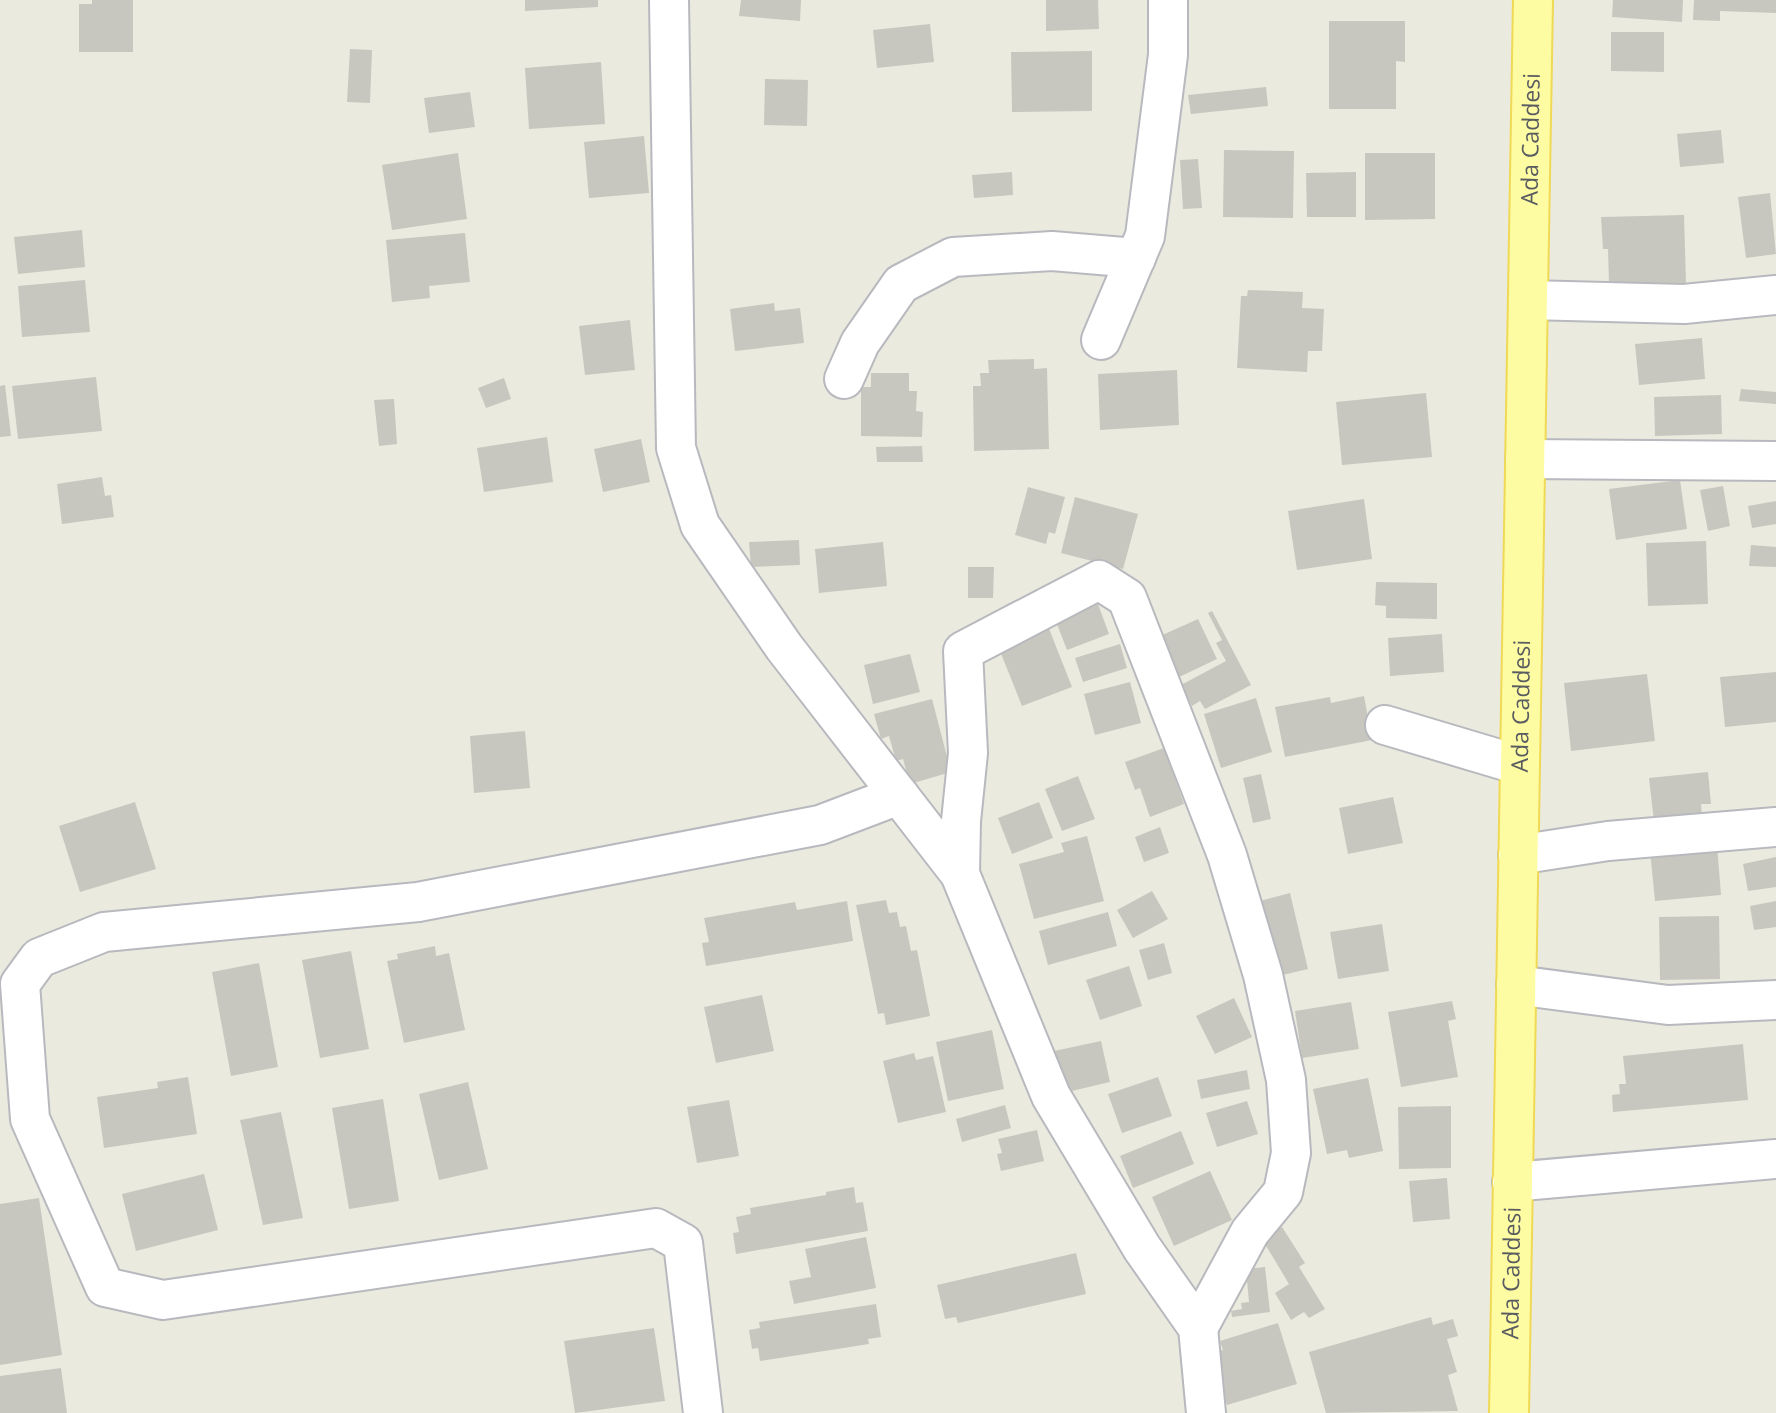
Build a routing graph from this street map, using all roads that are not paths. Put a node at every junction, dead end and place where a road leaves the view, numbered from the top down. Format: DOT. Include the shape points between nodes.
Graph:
graph roads {
  1 [pos="669,0"];
  2 [pos="1168,0"];
  3 [pos="1533,0"];
  4 [pos="1136,258"];
  5 [pos="1776,295"];
  6 [pos="1528,300"];
  7 [pos="1101,340"];
  8 [pos="844,380"];
  9 [pos="1525,459"];
  10 [pos="1776,461"];
  11 [pos="1385,725"];
  12 [pos="1520,765"];
  13 [pos="899,795"];
  14 [pos="1776,827"];
  15 [pos="1518,856"];
  16 [pos="960,874"];
  17 [pos="1516,985"];
  18 [pos="1776,1000"];
  19 [pos="1776,1159"];
  20 [pos="1512,1182"];
  21 [pos="1198,1328"];
  22 [pos="703,1413"];
  23 [pos="1206,1413"];
  24 [pos="1508,1413"];
  1 -- 13 [label="street" via="676,448 700,525 784,648"];
  2 -- 4 [label="street" via="1168,55 1146,236"];
  3 -- 6 [label="main road, Ada Caddesi"];
  4 -- 7 [label="street"];
  4 -- 8 [label="street" via="1052,250 953,257 901,284 860,344"];
  5 -- 6 [label="street" via="1684,304"];
  6 -- 9 [label="main road, Ada Caddesi"];
  9 -- 10 [label="street"];
  9 -- 12 [label="main road, Ada Caddesi"];
  11 -- 12 [label="street"];
  12 -- 15 [label="main road, Ada Caddesi"];
  13 -- 16 [label="street"];
  13 -- 22 [label="street" via="820,825 418,902 104,932 39,958 19,984 30,1119 105,1287 163,1300 656,1228 683,1243"];
  14 -- 15 [label="street" via="1608,841"];
  15 -- 17 [label="main road, Ada Caddesi"];
  16 -- 21 [label="street" via="1051,1096 1142,1248"];
  16 -- 21 [label="street" via="968,752 963,650 1099,580 1128,598 1227,855 1263,975 1286,1080 1291,1153 1283,1192 1250,1232"];
  17 -- 18 [label="street" via="1668,1005"];
  17 -- 20 [label="main road, Ada Caddesi"];
  19 -- 20 [label="street"];
  20 -- 24 [label="main road, Ada Caddesi"];
  21 -- 23 [label="street"];
}
